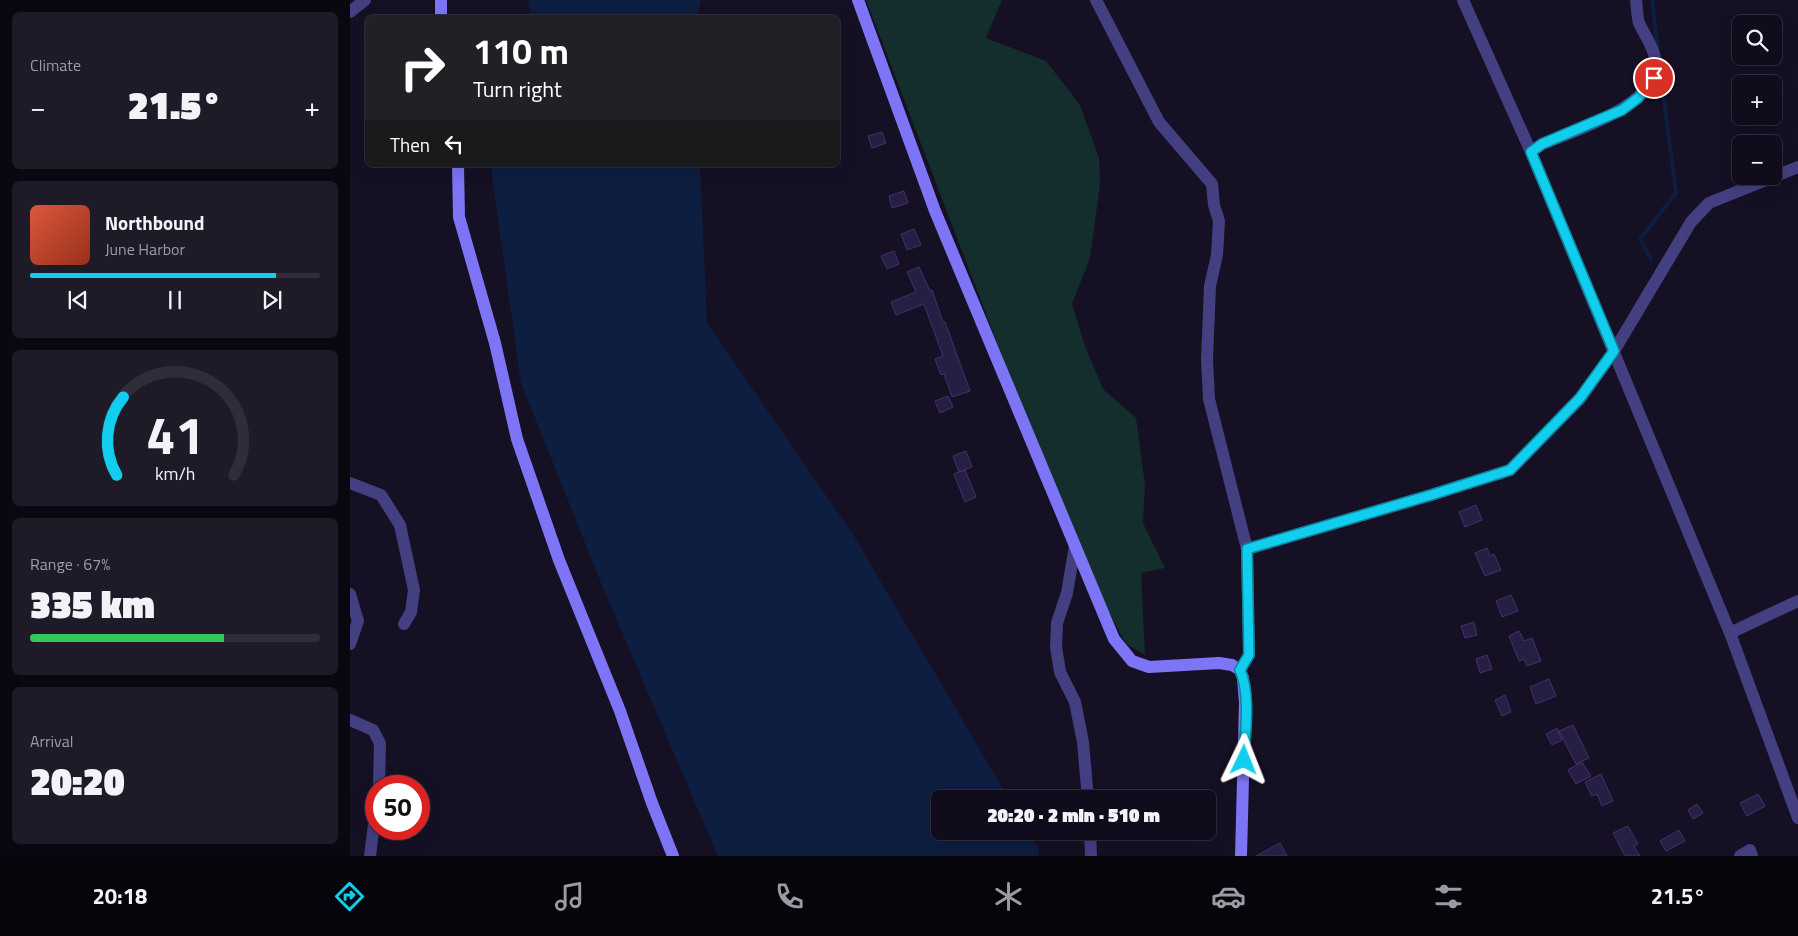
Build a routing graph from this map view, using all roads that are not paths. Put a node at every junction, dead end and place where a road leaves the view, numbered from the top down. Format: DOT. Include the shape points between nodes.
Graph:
graph roads {
  1 [pos="365,0"];
  2 [pos="441,0"];
  3 [pos="858,0"];
  4 [pos="1096,0"];
  5 [pos="1463,0"];
  6 [pos="1636,0"];
  7 [pos="350,12"];
  8 [pos="441,15"];
  9 [pos="1531,152"];
  10 [pos="458,167"];
  11 [pos="1798,167"];
  12 [pos="1614,351"];
  13 [pos="350,483"];
  14 [pos="1074,546"];
  15 [pos="1247,549"];
  16 [pos="350,594"];
  17 [pos="1798,601"];
  18 [pos="404,624"];
  19 [pos="1730,633"];
  20 [pos="350,644"];
  21 [pos="1240,670"];
  22 [pos="350,720"];
  23 [pos="379,775"];
  24 [pos="1087,790"];
  25 [pos="1798,818"];
  26 [pos="372,840"];
  27 [pos="1090,840"];
  28 [pos="370,856"];
  29 [pos="673,856"];
  30 [pos="1091,856"];
  31 [pos="1241,856"];
  32 [pos="1740,856"];
  33 [pos="1752,856"];
  1 -- 7 [label="street"];
  2 -- 8 [label="main road"];
  3 -- 14 [label="main road" via="935,211"];
  4 -- 15 [label="street" via="1159,122 1212,184 1219,221 1217,255 1210,286 1209,399"];
  5 -- 9 [label="street"];
  6 -- 9 [label="street" via="1639,21 1656,58 1654,78 1638,98 1622,110 1542,144"];
  9 -- 12 [label="street"];
  10 -- 29 [label="main road" via="459,217 495,343 517,439 558,560 620,711"];
  11 -- 12 [label="street" via="1709,203 1691,222"];
  12 -- 15 [label="street" via="1580,398 1510,470"];
  12 -- 19 [label="street"];
  13 -- 18 [label="street" via="381,495 400,525 414,590 411,612"];
  14 -- 21 [label="main road" via="1114,639 1132,661 1149,668 1219,663"];
  14 -- 24 [label="street" via="1067,592 1057,623 1056,647 1060,672 1075,702"];
  15 -- 21 [label="street" via="1249,655"];
  16 -- 20 [label="street" via="358,621"];
  17 -- 19 [label="street"];
  19 -- 25 [label="street"];
  21 -- 31 [label="main road" via="1246,703"];
  22 -- 23 [label="street" via="373,730 380,743"];
  26 -- 28 [label="street"];
  27 -- 30 [label="street"];
  32 -- 33 [label="street" via="1750,850"];
}
